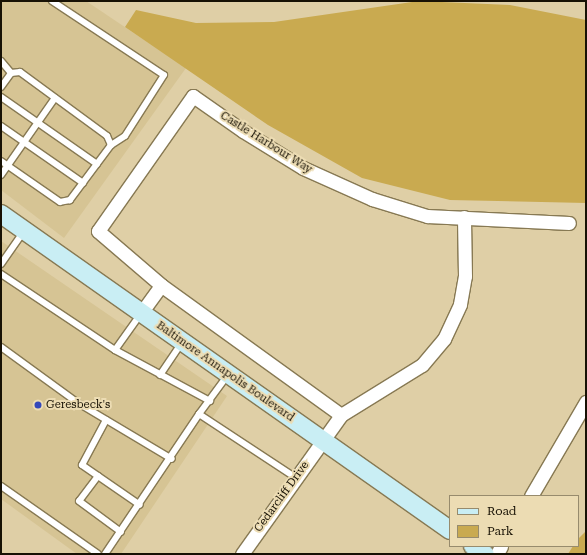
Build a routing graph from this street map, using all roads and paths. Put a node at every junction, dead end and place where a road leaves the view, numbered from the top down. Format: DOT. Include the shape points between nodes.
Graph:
graph roads {
  1 [pos="52,1"];
  2 [pos="1,61"];
  3 [pos="12,73"];
  4 [pos="1,87"];
  5 [pos="1,97"];
  6 [pos="55,98"];
  7 [pos="38,123"];
  8 [pos="1,126"];
  9 [pos="24,142"];
  10 [pos="111,145"];
  11 [pos="1,161"];
  12 [pos="97,164"];
  13 [pos="7,166"];
  14 [pos="1,175"];
  15 [pos="83,183"];
  16 [pos="1,214"];
  17 [pos="464,218"];
  18 [pos="569,223"];
  19 [pos="24,230"];
  20 [pos="1,264"];
  21 [pos="1,274"];
  22 [pos="161,285"];
  23 [pos="141,313"];
  24 [pos="182,342"];
  25 [pos="1,347"];
  26 [pos="115,350"];
  27 [pos="160,375"];
  28 [pos="228,375"];
  29 [pos="210,401"];
  30 [pos="586,402"];
  31 [pos="199,414"];
  32 [pos="341,415"];
  33 [pos="106,420"];
  34 [pos="323,441"];
  35 [pos="172,459"];
  36 [pos="98,476"];
  37 [pos="296,478"];
  38 [pos="1,486"];
  39 [pos="532,495"];
  40 [pos="140,505"];
  41 [pos="449,529"];
  42 [pos="121,532"];
  43 [pos="474,547"];
  44 [pos="98,554"];
  45 [pos="105,554"];
  46 [pos="242,554"];
  47 [pos="484,554"];
  1 -- 10 [label="lane" via="164,75 125,136"];
  2 -- 3 [label="lane"];
  3 -- 4 [label="lane"];
  3 -- 6 [label="lane" via="20,72"];
  5 -- 7 [label="lane"];
  6 -- 7 [label="lane"];
  6 -- 10 [label="lane" via="107,136"];
  7 -- 9 [label="lane"];
  7 -- 12 [label="lane"];
  8 -- 9 [label="lane"];
  9 -- 13 [label="lane"];
  9 -- 15 [label="lane"];
  10 -- 12 [label="lane"];
  11 -- 13 [label="lane"];
  12 -- 15 [label="lane"];
  13 -- 14 [label="lane"];
  13 -- 15 [label="lane" via="60,202 70,200"];
  16 -- 19 [label="main road, Baltimore Annapolis Boulevard"];
  17 -- 18 [label="street, Castle Harbour Way"];
  17 -- 22 [label="street, Castle Harbour Way" via="428,216 336,185 242,132 193,96 98,231"];
  17 -- 32 [label="street" via="465,276 460,304 444,339 422,365"];
  19 -- 20 [label="lane"];
  19 -- 23 [label="main road, Baltimore Annapolis Boulevard"];
  21 -- 26 [label="lane"];
  22 -- 23 [label="street"];
  22 -- 32 [label="street, Castle Harbour Way"];
  23 -- 24 [label="main road, Baltimore Annapolis Boulevard"];
  23 -- 26 [label="lane"];
  24 -- 27 [label="lane"];
  24 -- 28 [label="main road, Baltimore Annapolis Boulevard"];
  25 -- 33 [label="lane"];
  26 -- 27 [label="lane"];
  27 -- 29 [label="lane"];
  28 -- 29 [label="lane"];
  28 -- 34 [label="main road, Baltimore Annapolis Boulevard"];
  29 -- 31 [label="lane"];
  30 -- 39 [label="street"];
  31 -- 35 [label="lane"];
  31 -- 37 [label="lane"];
  32 -- 34 [label="street"];
  33 -- 35 [label="lane"];
  33 -- 36 [label="lane" via="82,465"];
  34 -- 37 [label="street, Cedarcliff Drive"];
  34 -- 41 [label="main road, Baltimore Annapolis Boulevard"];
  35 -- 40 [label="lane"];
  36 -- 40 [label="lane"];
  36 -- 42 [label="lane" via="79,501"];
  37 -- 46 [label="street, Cedarcliff Drive"];
  38 -- 44 [label="lane"];
  40 -- 42 [label="lane"];
  42 -- 45 [label="lane"];
  43 -- 47 [label="main road"];
}
